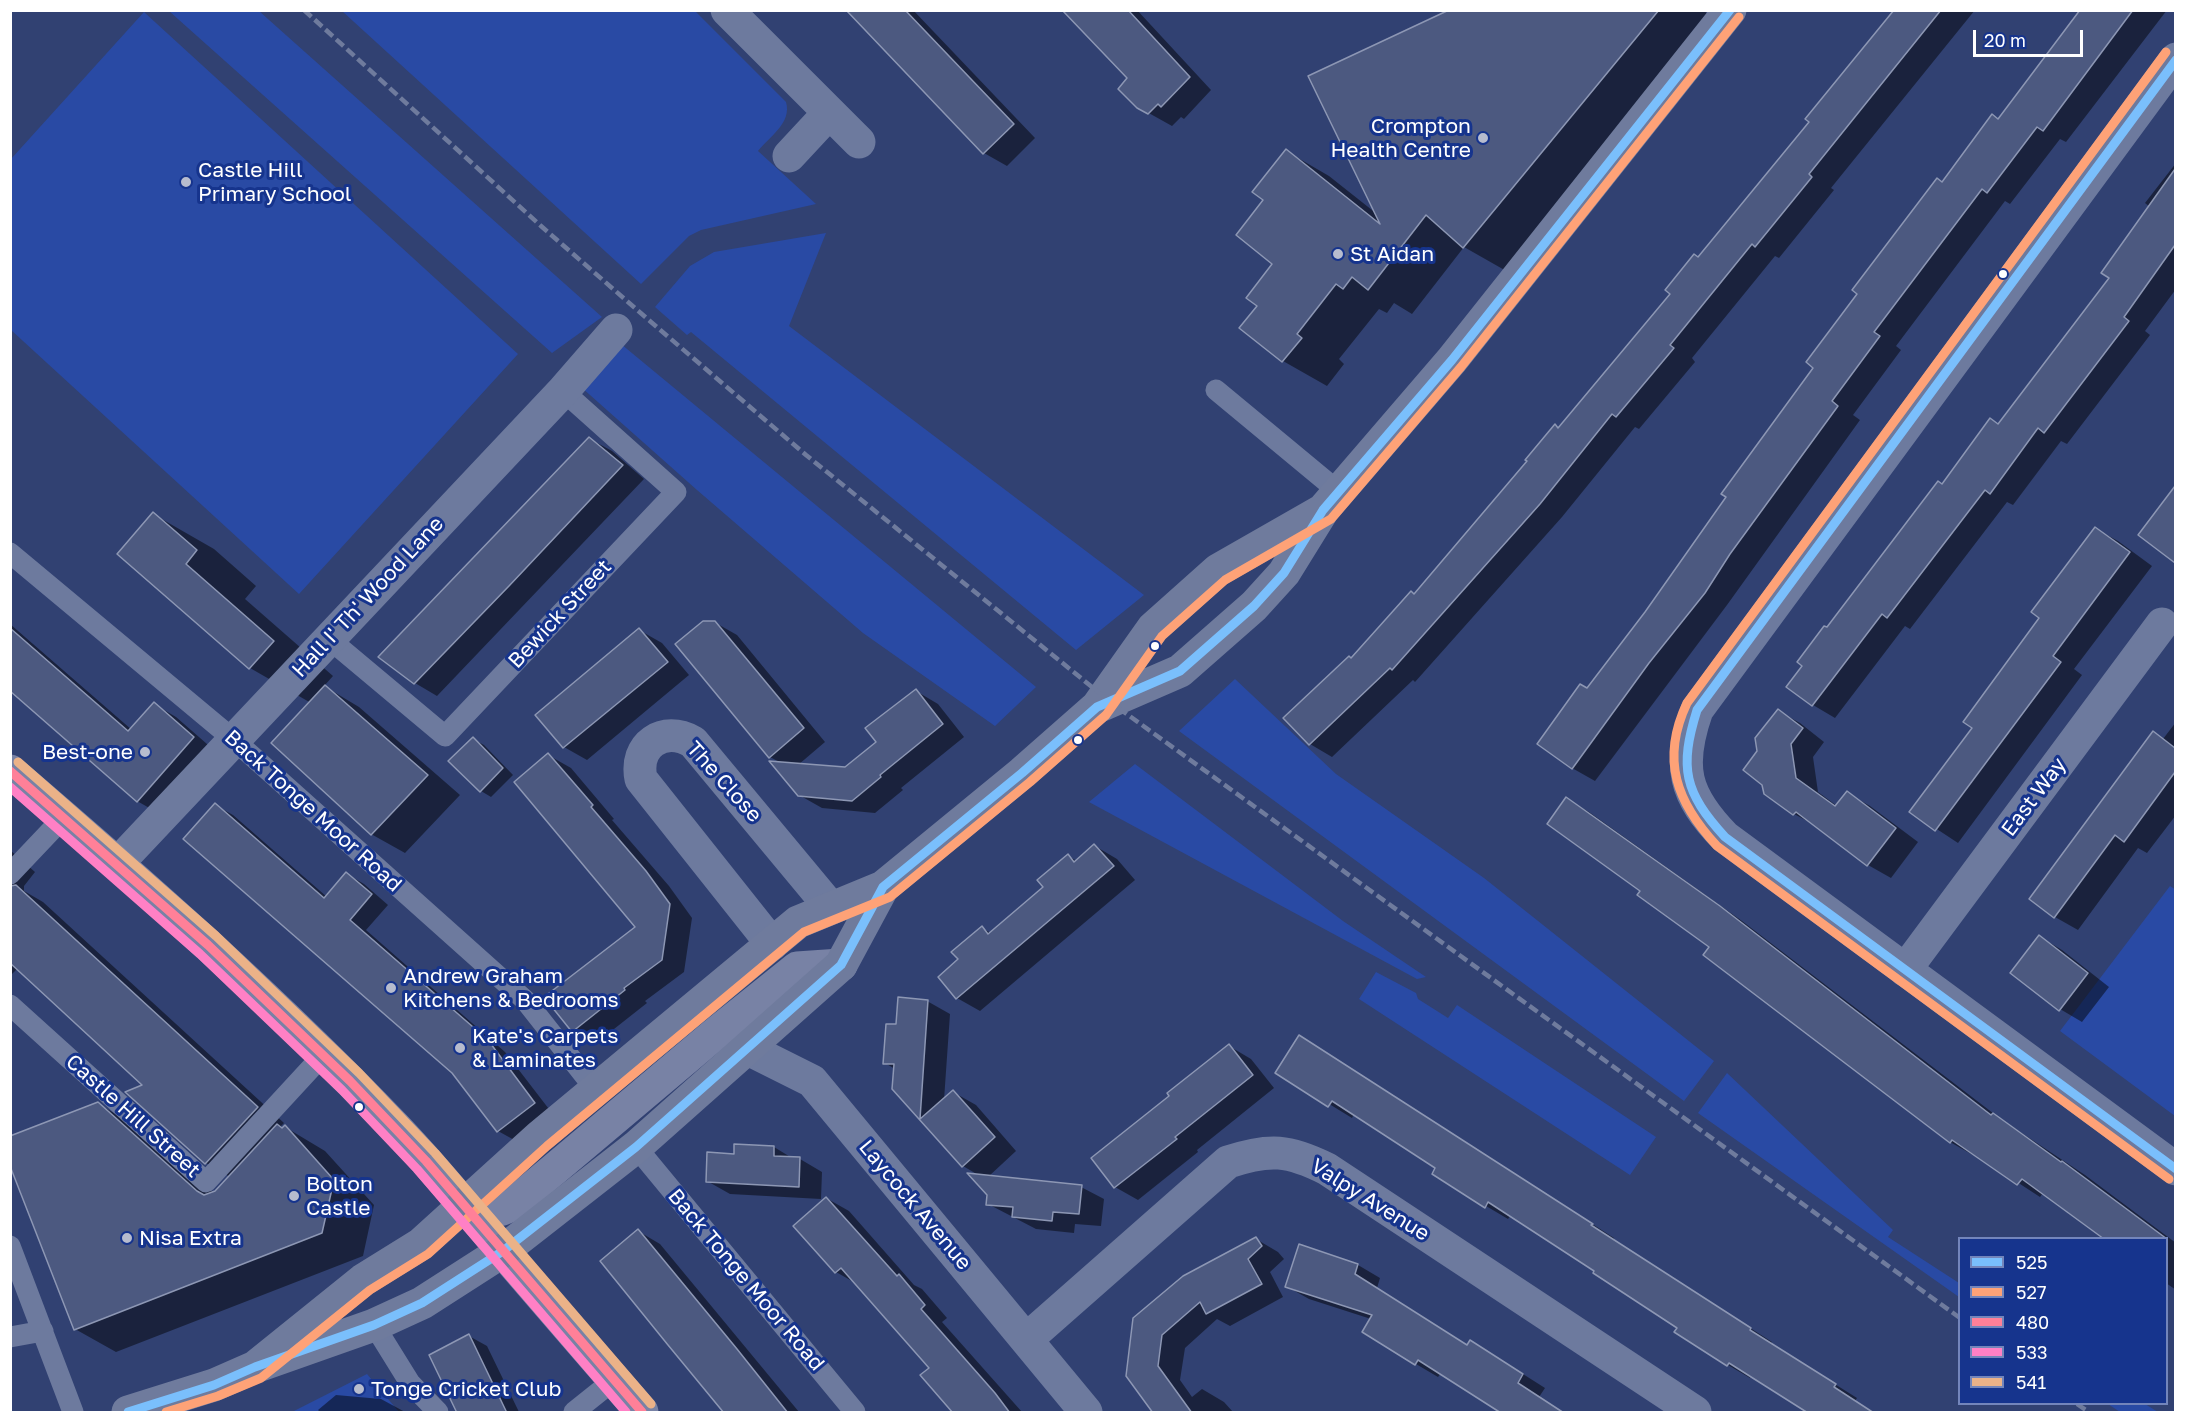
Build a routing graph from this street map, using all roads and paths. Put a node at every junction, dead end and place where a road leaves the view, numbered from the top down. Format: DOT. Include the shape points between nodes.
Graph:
graph roads {
  1 [pos="727,10"];
  2 [pos="1730,10"];
  3 [pos="2175,59"];
  4 [pos="829,113"];
  5 [pos="859,142"];
  6 [pos="789,156"];
  7 [pos="616,330"];
  8 [pos="1216,390"];
  9 [pos="563,391"];
  10 [pos="1331,501"];
  11 [pos="10,553"];
  12 [pos="2162,624"];
  13 [pos="328,638"];
  14 [pos="1097,707"];
  15 [pos="233,739"];
  16 [pos="10,771"];
  17 [pos="64,817"];
  18 [pos="118,863"];
  19 [pos="10,874"];
  20 [pos="883,886"];
  21 [pos="831,908"];
  22 [pos="772,944"];
  23 [pos="841,965"];
  24 [pos="1905,970"];
  25 [pos="10,1005"];
  26 [pos="716,1033"];
  27 [pos="749,1049"];
  28 [pos="324,1054"];
  29 [pos="596,1090"];
  30 [pos="636,1147"];
  31 [pos="2175,1169"];
  32 [pos="465,1204"];
  33 [pos="11,1247"];
  34 [pos="503,1251"];
  35 [pos="374,1325"];
  36 [pos="43,1331"];
  37 [pos="10,1336"];
  38 [pos="1027,1339"];
  39 [pos="255,1367"];
  40 [pos="614,1380"];
  41 [pos="73,1413"];
  42 [pos="128,1413"];
  43 [pos="438,1413"];
  44 [pos="574,1413"];
  45 [pos="642,1413"];
  46 [pos="855,1413"];
  47 [pos="1086,1413"];
  48 [pos="1695,1413"];
  1 -- 4 [label="street"];
  2 -- 10 [label="highway" via="1452,360"];
  3 -- 24 [label="street" via="1697,710 1688,735 1686,763 1692,794 1706,818 1725,837"];
  4 -- 5 [label="street"];
  4 -- 6 [label="street"];
  7 -- 9 [label="street, Hall I' Th' Wood Lane"];
  8 -- 10 [label="lane"];
  9 -- 13 [label="street, Hall I' Th' Wood Lane"];
  9 -- 13 [label="lane, Bewick Street" via="676,492 445,736"];
  10 -- 14 [label="highway" via="1218,570 1153,628"];
  10 -- 14 [label="highway" via="1284,573 1235,623 1180,671"];
  11 -- 15 [label="lane, Back Tonge Moor Road"];
  12 -- 24 [label="street, East Way"];
  13 -- 15 [label="street, Hall I' Th' Wood Lane"];
  14 -- 20 [label="highway"];
  15 -- 18 [label="street, Hall I' Th' Wood Lane"];
  15 -- 29 [label="lane, Back Tonge Moor Road" via="525,1000"];
  16 -- 17 [label="main road"];
  17 -- 18 [label="main road"];
  17 -- 19 [label="lane"];
  18 -- 28 [label="main road"];
  20 -- 21 [label="highway"];
  20 -- 23 [label="highway"];
  21 -- 22 [label="highway" via="798,922"];
  21 -- 22 [label="street, The Close" via="693,742 675,735 652,742 640,762 641,780"];
  22 -- 29 [label="highway"];
  23 -- 26 [label="main road" via="797,968"];
  23 -- 27 [label="highway"];
  24 -- 31 [label="street"];
  25 -- 28 [label="lane, Castle Hill Street" via="206,1182"];
  26 -- 27 [label="street, Laycock Avenue"];
  26 -- 32 [label="main road" via="513,1204 496,1213 485,1213"];
  27 -- 30 [label="highway"];
  27 -- 38 [label="street, Laycock Avenue" via="812,1081"];
  28 -- 32 [label="main road"];
  29 -- 32 [label="highway"];
  30 -- 34 [label="highway"];
  30 -- 46 [label="lane, Back Tonge Moor Road"];
  32 -- 34 [label="main road"];
  32 -- 39 [label="highway" via="421,1244 363,1280"];
  33 -- 36 [label="lane"];
  34 -- 35 [label="highway" via="422,1303"];
  34 -- 40 [label="main road"];
  35 -- 39 [label="highway"];
  35 -- 43 [label="lane" via="410,1383"];
  36 -- 37 [label="lane"];
  36 -- 41 [label="lane"];
  38 -- 47 [label="street, Laycock Avenue"];
  38 -- 48 [label="street, Valpy Avenue" via="1228,1162 1271,1152 1301,1157 1328,1169"];
  39 -- 42 [label="highway"];
  40 -- 44 [label="lane"];
  40 -- 45 [label="main road"];
}
